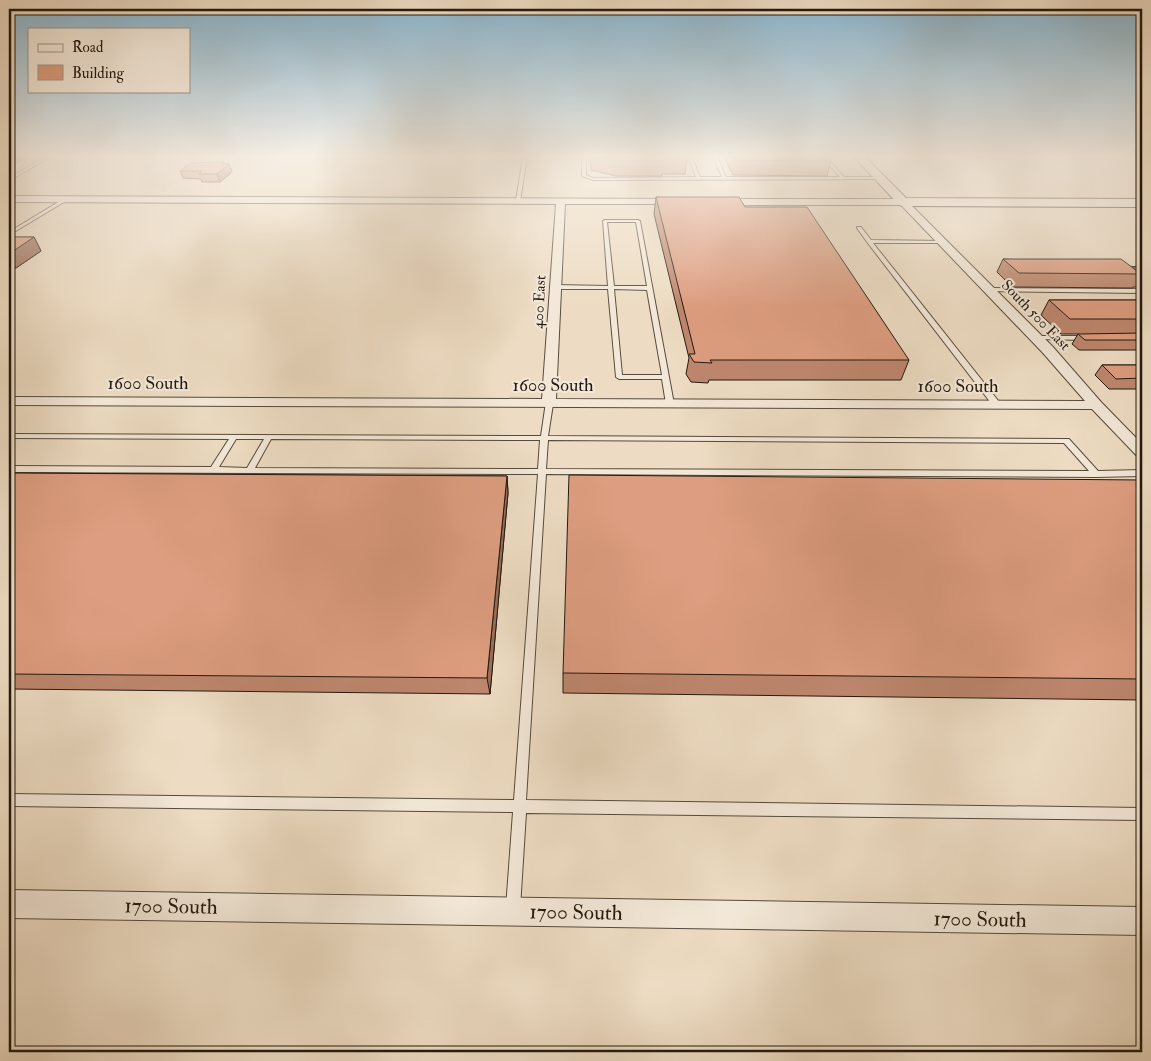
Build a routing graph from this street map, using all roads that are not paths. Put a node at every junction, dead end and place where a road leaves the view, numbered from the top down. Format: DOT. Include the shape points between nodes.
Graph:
graph roads {
  1 [pos="55,207"];
  2 [pos="561,207"];
  3 [pos="907,207"];
  4 [pos="859,228"];
  5 [pos="9,234"];
  6 [pos="869,241"];
  7 [pos="942,242"];
  8 [pos="555,287"];
  9 [pos="611,288"];
  10 [pos="649,288"];
  11 [pos="988,290"];
  12 [pos="1142,291"];
  13 [pos="1035,338"];
  14 [pos="1094,338"];
  15 [pos="665,377"];
  16 [pos="9,401"];
  17 [pos="549,404"];
  18 [pos="670,404"];
  19 [pos="997,405"];
  20 [pos="1096,405"];
  21 [pos="9,436"];
  22 [pos="234,437"];
  23 [pos="269,437"];
  24 [pos="544,438"];
  25 [pos="1142,453"];
  26 [pos="9,469"];
  27 [pos="213,470"];
  28 [pos="250,470"];
  29 [pos="542,471"];
  30 [pos="1142,473"];
  31 [pos="1096,474"];
  32 [pos="9,800"];
  33 [pos="519,807"];
  34 [pos="1142,814"];
  35 [pos="9,904"];
  36 [pos="513,911"];
  37 [pos="1142,922"];
  1 -- 5 [label="lane"];
  2 -- 8 [label="street, 400 East"];
  3 -- 7 [label="street, South 500 East"];
  4 -- 6 [label="lane"];
  6 -- 7 [label="lane"];
  6 -- 19 [label="lane"];
  7 -- 11 [label="street, South 500 East"];
  8 -- 9 [label="lane"];
  8 -- 17 [label="street, 400 East"];
  9 -- 10 [label="lane"];
  9 -- 10 [label="lane" via="605,221 638,221"];
  9 -- 15 [label="lane" via="619,377"];
  10 -- 15 [label="lane"];
  11 -- 12 [label="lane"];
  11 -- 13 [label="street, South 500 East"];
  13 -- 14 [label="lane"];
  13 -- 20 [label="street, South 500 East"];
  15 -- 18 [label="lane"];
  16 -- 17 [label="street, 1600 South"];
  17 -- 18 [label="street, 1600 South"];
  17 -- 24 [label="lane"];
  18 -- 19 [label="street, 1600 South"];
  19 -- 20 [label="street, 1600 South"];
  20 -- 25 [label="street, South 500 East"];
  21 -- 22 [label="lane"];
  22 -- 23 [label="lane"];
  22 -- 27 [label="lane"];
  23 -- 24 [label="lane"];
  23 -- 28 [label="lane"];
  24 -- 29 [label="lane"];
  24 -- 31 [label="lane" via="1066,441"];
  26 -- 27 [label="lane"];
  27 -- 28 [label="lane"];
  28 -- 29 [label="lane"];
  29 -- 31 [label="lane"];
  29 -- 33 [label="lane"];
  30 -- 31 [label="lane"];
  32 -- 33 [label="lane"];
  33 -- 34 [label="lane"];
  33 -- 36 [label="lane"];
  35 -- 36 [label="street, 1700 South"];
  36 -- 37 [label="street, 1700 South"];
}
